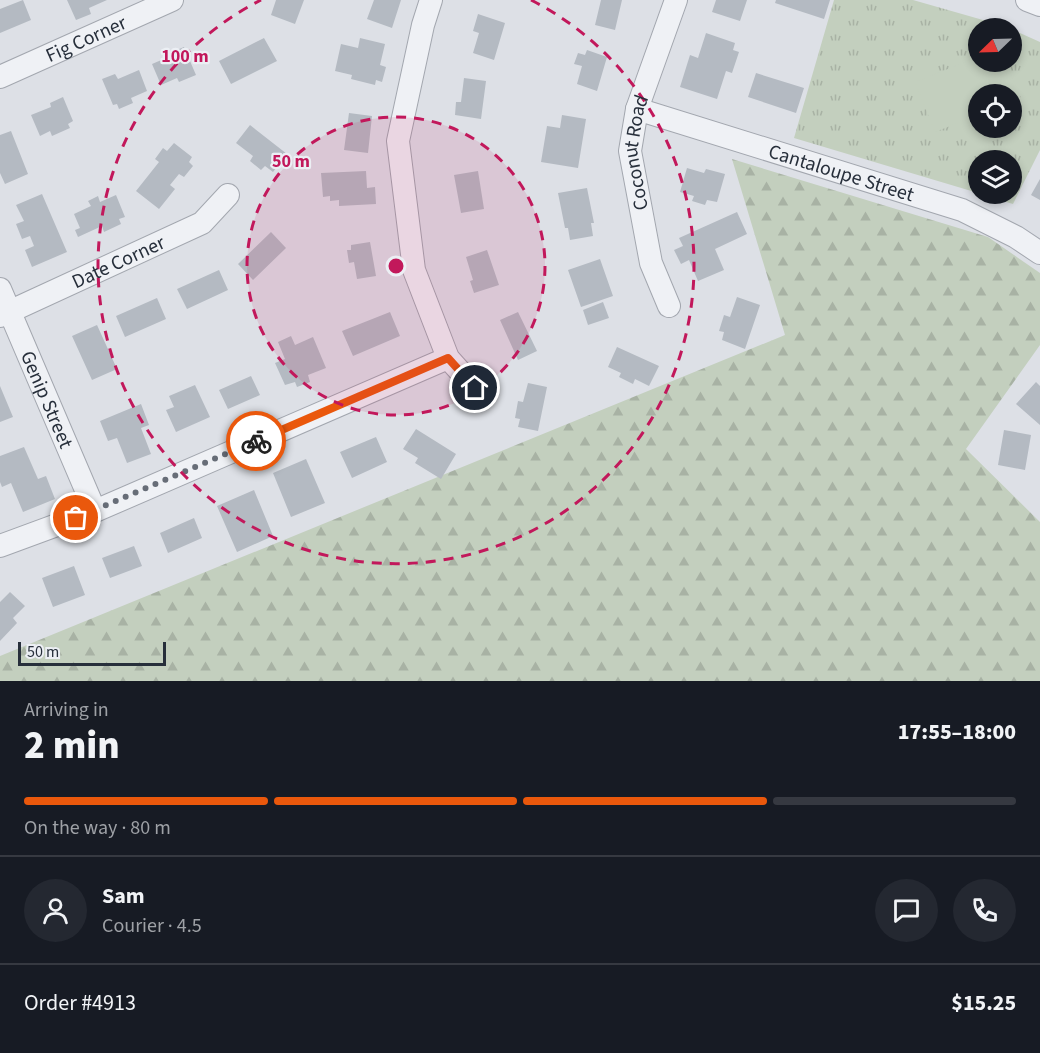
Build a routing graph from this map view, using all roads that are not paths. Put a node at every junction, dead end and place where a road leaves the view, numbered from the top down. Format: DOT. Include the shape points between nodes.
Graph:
graph roads {
  1 [pos="172,0"];
  2 [pos="431,0"];
  3 [pos="676,0"];
  4 [pos="0,77"];
  5 [pos="637,109"];
  6 [pos="228,195"];
  7 [pos="1040,253"];
  8 [pos="0,289"];
  9 [pos="669,306"];
  10 [pos="5,314"];
  11 [pos="448,358"];
  12 [pos="475,388"];
  13 [pos="95,511"];
  14 [pos="0,546"];
  1 -- 4 [label="street, Fig Corner"];
  2 -- 11 [label="street" via="398,141 414,270"];
  3 -- 5 [label="street, Coconut Road"];
  5 -- 7 [label="street, Cantaloupe Street" via="962,210"];
  5 -- 9 [label="street, Coconut Road" via="630,151 651,263"];
  6 -- 10 [label="street, Date Corner" via="202,223"];
  8 -- 10 [label="street, Genip Street"];
  10 -- 13 [label="street, Genip Street"];
  11 -- 12 [label="street"];
  11 -- 13 [label="street"];
  13 -- 14 [label="street"];
}
